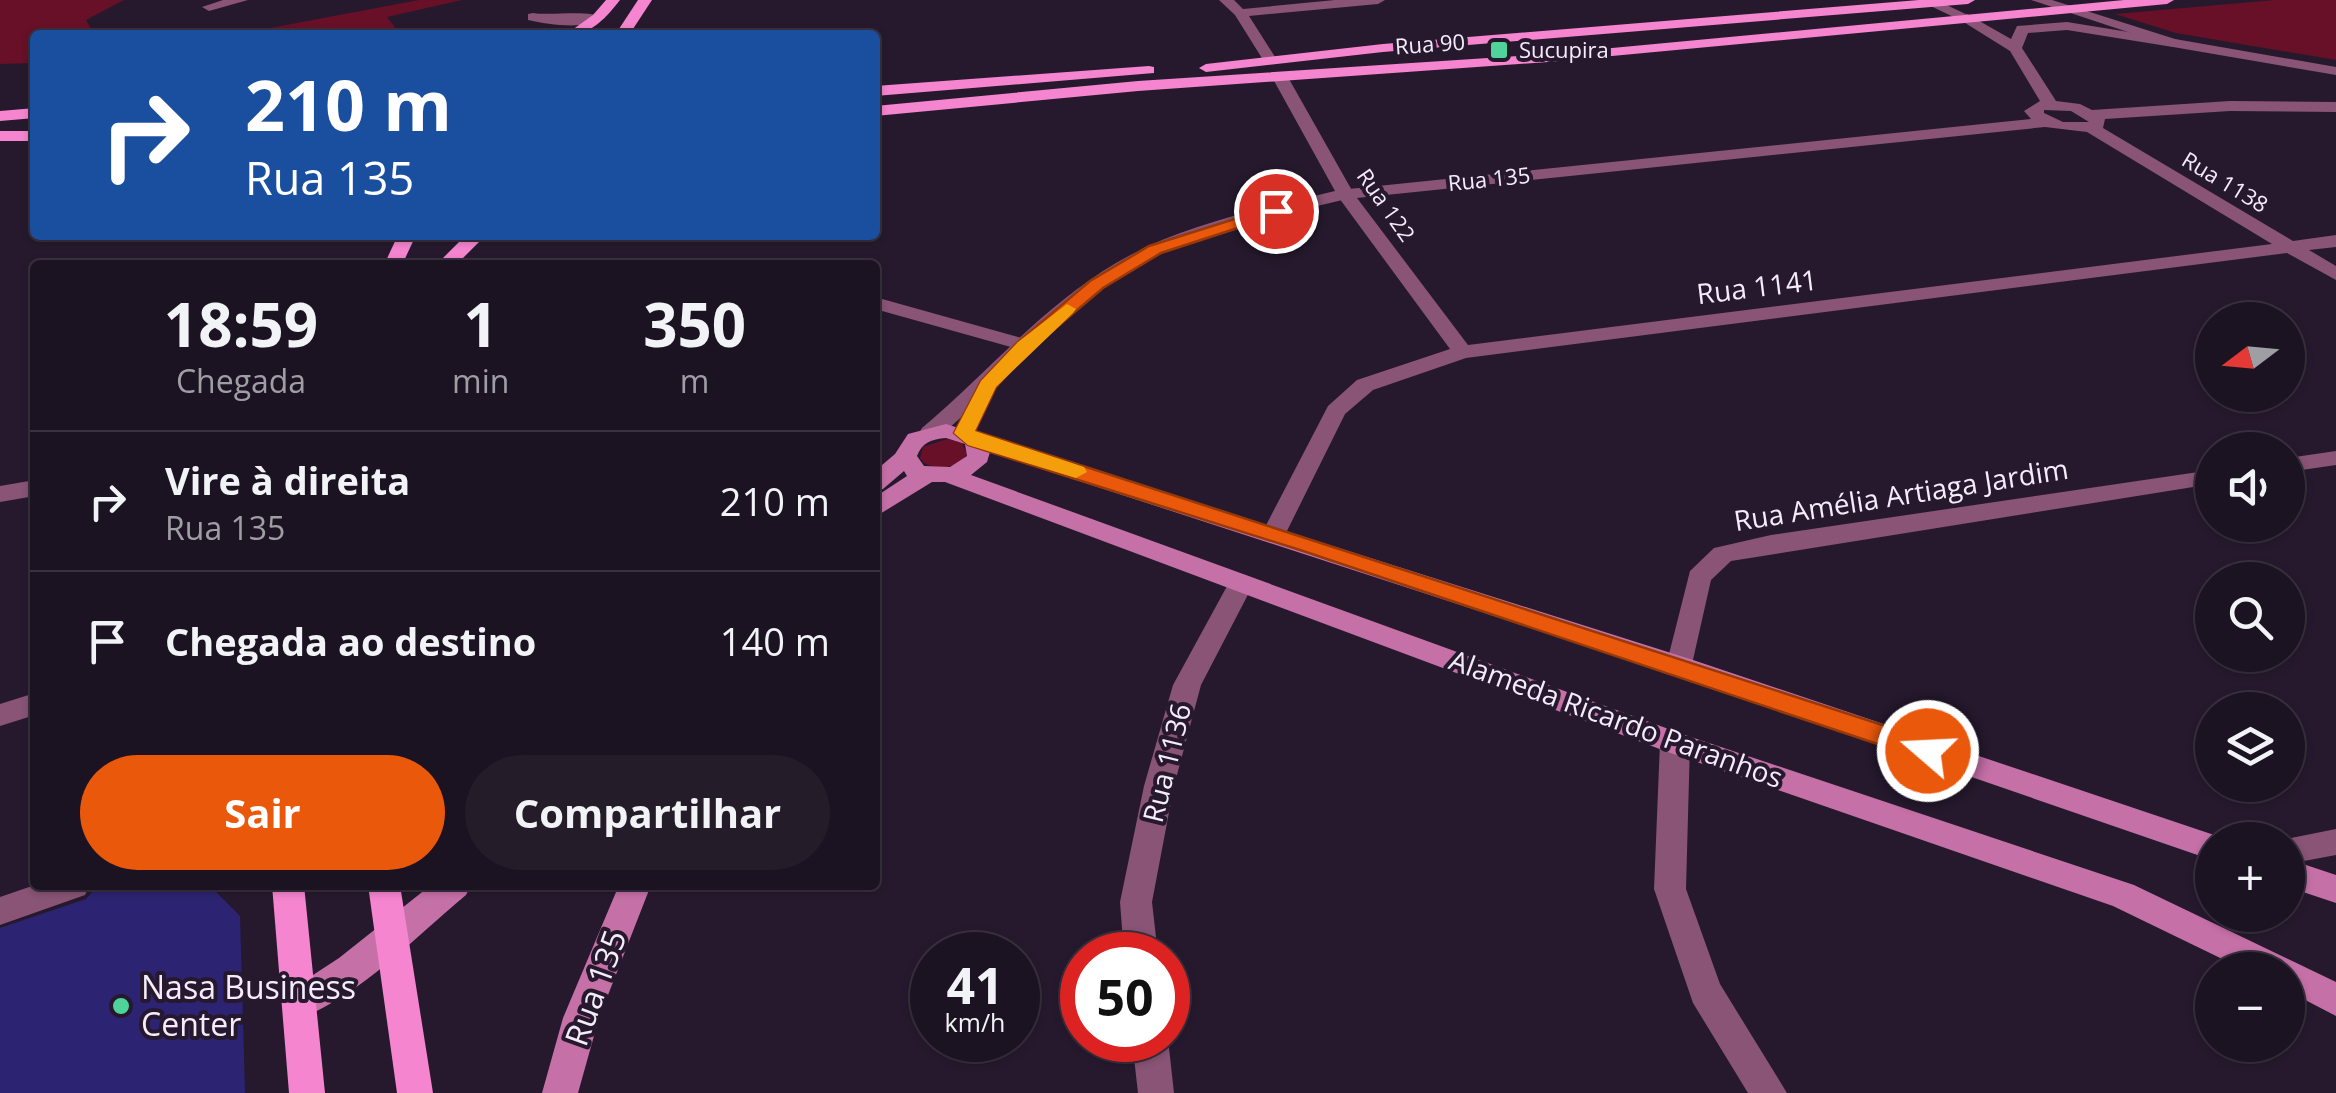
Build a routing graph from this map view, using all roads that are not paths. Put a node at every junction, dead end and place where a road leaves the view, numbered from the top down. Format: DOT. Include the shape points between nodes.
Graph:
graph roads {
  1 [pos="241,0"];
  2 [pos="613,0"];
  3 [pos="645,0"];
  4 [pos="1226,0"];
  5 [pos="1378,0"];
  6 [pos="1968,0"];
  7 [pos="2038,0"];
  8 [pos="2167,0"];
  9 [pos="1348,1"];
  10 [pos="1930,2"];
  11 [pos="209,7"];
  12 [pos="2066,9"];
  13 [pos="1240,13"];
  14 [pos="598,18"];
  15 [pos="1967,18"];
  16 [pos="541,30"];
  17 [pos="580,30"];
  18 [pos="625,30"];
  19 [pos="2174,43"];
  20 [pos="2015,48"];
  21 [pos="1270,60"];
  22 [pos="1194,70"];
  23 [pos="2336,71"];
  24 [pos="1281,79"];
  25 [pos="880,90"];
  26 [pos="880,101"];
  27 [pos="2336,107"];
  28 [pos="30,113"];
  29 [pos="2048,113"];
  30 [pos="880,115"];
  31 [pos="0,116"];
  32 [pos="2092,121"];
  33 [pos="30,123"];
  34 [pos="0,124"];
  35 [pos="0,136"];
  36 [pos="30,136"];
  37 [pos="0,144"];
  38 [pos="30,144"];
  39 [pos="1345,194"];
  40 [pos="472,240"];
  41 [pos="2336,242"];
  42 [pos="2290,247"];
  43 [pos="450,260"];
  44 [pos="2336,274"];
  45 [pos="880,304"];
  46 [pos="1025,346"];
  47 [pos="1463,352"];
  48 [pos="988,385"];
  49 [pos="930,433"];
  50 [pos="970,437"];
  51 [pos="905,457"];
  52 [pos="2336,458"];
  53 [pos="2305,463"];
  54 [pos="937,475"];
  55 [pos="2195,479"];
  56 [pos="880,480"];
  57 [pos="30,489"];
  58 [pos="0,494"];
  59 [pos="880,506"];
  60 [pos="1274,534"];
  61 [pos="1241,583"];
  62 [pos="1680,666"];
  63 [pos="30,706"];
  64 [pos="0,715"];
  65 [pos="1675,743"];
  66 [pos="2195,841"];
  67 [pos="2336,842"];
  68 [pos="2305,848"];
  69 [pos="2305,879"];
  70 [pos="2336,889"];
  71 [pos="60,890"];
  72 [pos="288,890"];
  73 [pos="385,890"];
  74 [pos="449,890"];
  75 [pos="633,890"];
  76 [pos="0,911"];
  77 [pos="1139,932"];
  78 [pos="392,938"];
  79 [pos="2242,952"];
  80 [pos="2305,983"];
  81 [pos="2336,1000"];
  82 [pos="299,1003"];
  83 [pos="1152,1062"];
  84 [pos="307,1093"];
  85 [pos="416,1093"];
  86 [pos="560,1093"];
  87 [pos="1156,1093"];
  88 [pos="1770,1093"];
  1 -- 11 [label="street"];
  2 -- 14 [label="main road"];
  3 -- 18 [label="main road"];
  4 -- 13 [label="street"];
  5 -- 9 [label="street"];
  6 -- 10 [label="main road, Rua 90"];
  7 -- 12 [label="street"];
  8 -- 12 [label="main road, Rua 90"];
  9 -- 13 [label="street"];
  10 -- 15 [label="street"];
  10 -- 21 [label="main road, Rua 90"];
  12 -- 15 [label="main road, Rua 90"];
  12 -- 19 [label="street"];
  13 -- 21 [label="street"];
  14 -- 16 [label="street" via="557,20 528,12"];
  14 -- 17 [label="main road"];
  15 -- 20 [label="street"];
  15 -- 24 [label="main road, Rua 90"];
  19 -- 20 [label="street" via="2066,26 2022,29"];
  19 -- 23 [label="street"];
  20 -- 29 [label="street"];
  21 -- 22 [label="main road, Rua 90"];
  22 -- 25 [label="main road"];
  22 -- 26 [label="main road, Rua 90"];
  24 -- 30 [label="main road, Rua 90"];
  24 -- 39 [label="street, Rua 122"];
  27 -- 32 [label="street" via="2230,106"];
  28 -- 31 [label="main road"];
  29 -- 32 [label="street"];
  29 -- 39 [label="street, Rua 135"];
  32 -- 42 [label="street, Rua 1138"];
  33 -- 34 [label="main road"];
  35 -- 36 [label="main road"];
  37 -- 38 [label="main road"];
  39 -- 46 [label="street, Rua 135" via="1155,250 1096,284"];
  39 -- 47 [label="street, Rua 122"];
  40 -- 43 [label="main road"];
  41 -- 42 [label="street, Rua 1141"];
  42 -- 44 [label="street, Rua 1138"];
  42 -- 47 [label="street, Rua 1141"];
  45 -- 46 [label="street"];
  46 -- 48 [label="street, Rua 135"];
  47 -- 60 [label="street, Rua 1141" via="1364,385 1336,412"];
  48 -- 49 [label="street, Rua 135"];
  48 -- 50 [label="street, Rua 135"];
  49 -- 50 [label="main road"];
  49 -- 51 [label="main road" via="912,443"];
  50 -- 54 [label="main road" via="979,457"];
  50 -- 60 [label="main road"];
  51 -- 54 [label="main road, Alameda Ricardo Paranhos" via="916,471"];
  51 -- 56 [label="main road"];
  52 -- 53 [label="street"];
  54 -- 59 [label="main road" via="898,490"];
  54 -- 61 [label="main road, Alameda Ricardo Paranhos"];
  55 -- 62 [label="street, Rua Amélia Artiaga Jardim" via="1723,554 1699,577"];
  57 -- 58 [label="street"];
  60 -- 62 [label="main road"];
  61 -- 65 [label="main road, Alameda Ricardo Paranhos"];
  61 -- 77 [label="street, Rua 1136" via="1187,684 1136,902"];
  62 -- 66 [label="main road"];
  63 -- 64 [label="street"];
  65 -- 79 [label="main road, Alameda Ricardo Paranhos" via="2123,895"];
  65 -- 88 [label="street" via="1670,890 1705,992"];
  67 -- 68 [label="street"];
  69 -- 70 [label="main road"];
  71 -- 76 [label="street"];
  72 -- 82 [label="main road"];
  73 -- 78 [label="main road"];
  74 -- 78 [label="main road"];
  75 -- 86 [label="main road, Rua 135" via="581,1018"];
  78 -- 82 [label="main road"];
  78 -- 85 [label="main road"];
  80 -- 81 [label="main road"];
  82 -- 84 [label="main road"];
  83 -- 87 [label="street"];
}
